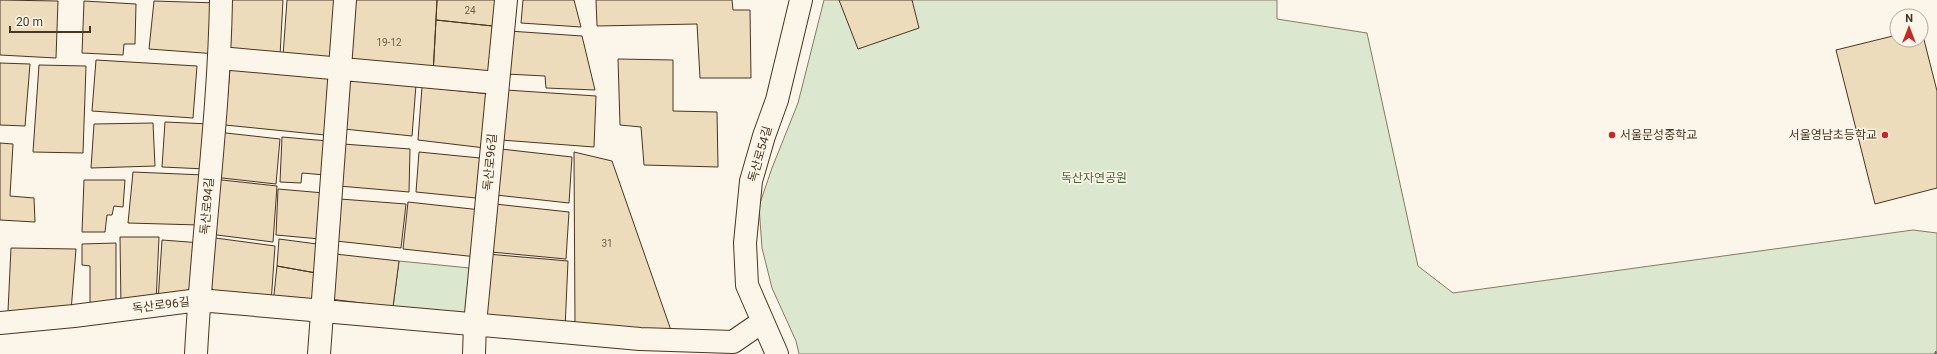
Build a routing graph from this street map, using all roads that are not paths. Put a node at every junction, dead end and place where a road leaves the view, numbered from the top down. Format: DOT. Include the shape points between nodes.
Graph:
graph roads {
  1 [pos="221,0"];
  2 [pos="344,0"];
  3 [pos="506,0"];
  4 [pos="801,0"];
  5 [pos="220,58"];
  6 [pos="340,69"];
  7 [pos="498,83"];
  8 [pos="199,300"];
  9 [pos="323,311"];
  10 [pos="762,322"];
  11 [pos="0,323"];
  12 [pos="475,324"];
  13 [pos="639,347"];
  14 [pos="196,354"];
  15 [pos="320,354"];
  16 [pos="474,354"];
  17 [pos="777,354"];
  1 -- 5 [label="street, 독산로94길"];
  2 -- 6 [label="street"];
  3 -- 7 [label="street, 독산로96길"];
  4 -- 10 [label="street, 독산로54길" via="778,100 751,181 745,243 747,285"];
  5 -- 6 [label="street"];
  5 -- 8 [label="street, 독산로94길"];
  6 -- 7 [label="street"];
  6 -- 9 [label="street"];
  7 -- 12 [label="street, 독산로96길"];
  8 -- 9 [label="street, 독산로96길"];
  8 -- 11 [label="street, 독산로96길"];
  8 -- 14 [label="street, 독산로94길"];
  9 -- 12 [label="street, 독산로96길"];
  9 -- 15 [label="street"];
  10 -- 13 [label="street, 독산로96길" via="733,342"];
  10 -- 17 [label="street, 독산로54길"];
  12 -- 13 [label="street, 독산로96길"];
  12 -- 16 [label="street, 독산로96길"];
}
